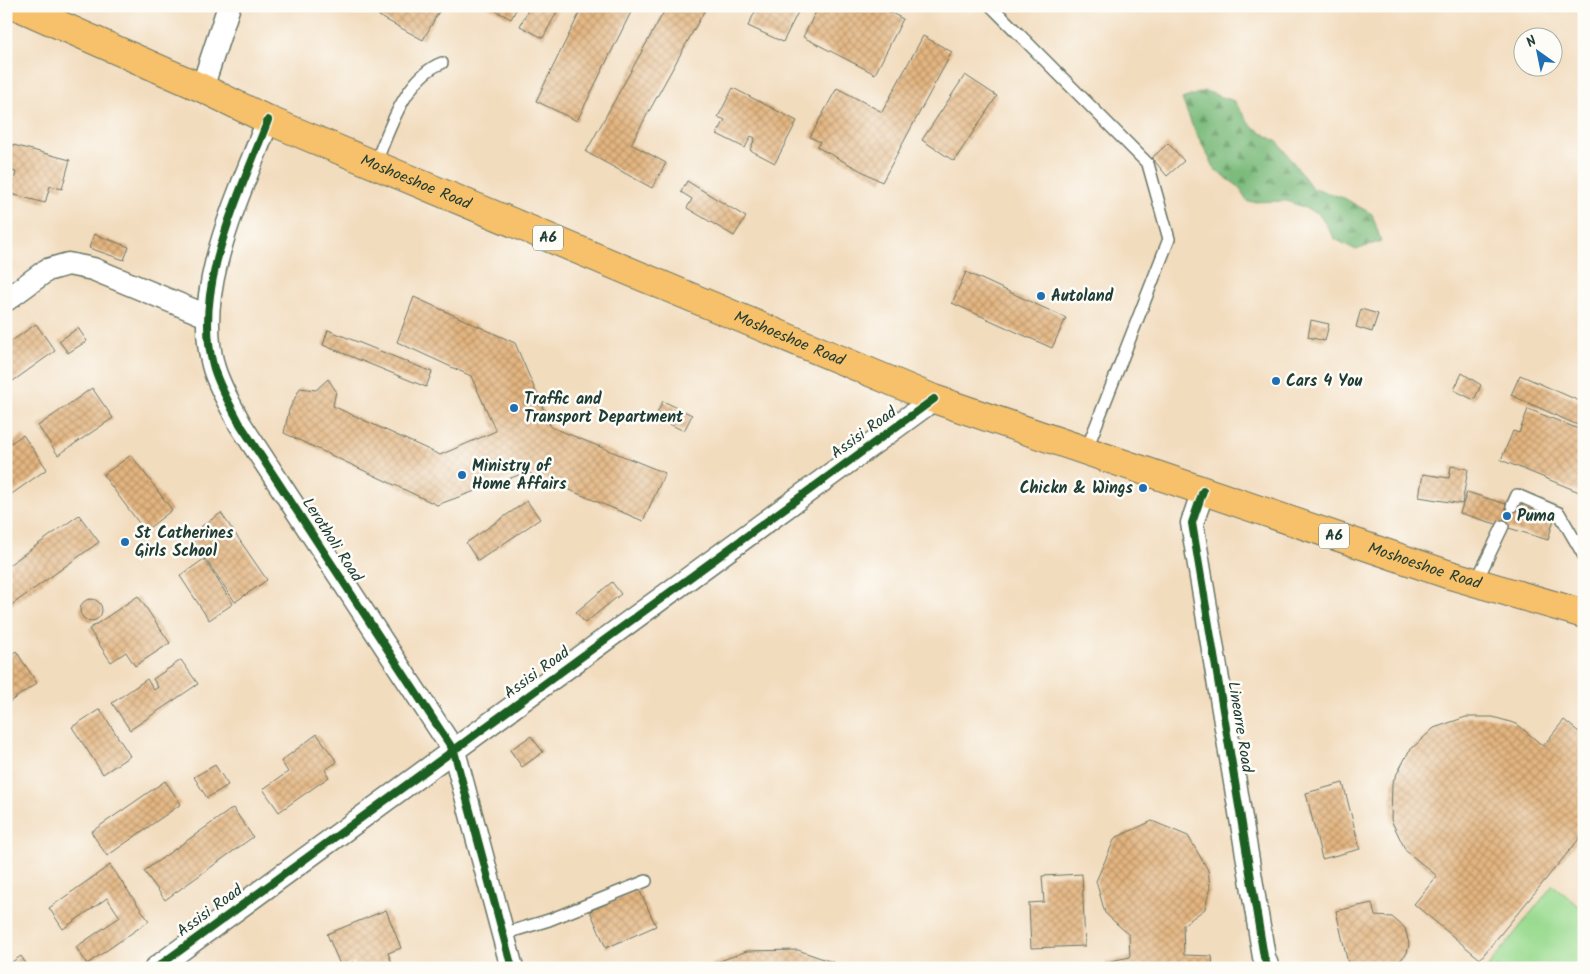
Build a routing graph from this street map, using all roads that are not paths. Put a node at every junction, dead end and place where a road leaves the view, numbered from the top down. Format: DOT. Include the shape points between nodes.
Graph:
graph roads {
  1 [pos="17,6"];
  2 [pos="229,6"];
  3 [pos="991,6"];
  4 [pos="442,63"];
  5 [pos="202,88"];
  6 [pos="268,120"];
  7 [pos="375,165"];
  8 [pos="6,300"];
  9 [pos="207,316"];
  10 [pos="934,399"];
  11 [pos="1086,451"];
  12 [pos="1202,491"];
  13 [pos="1512,506"];
  14 [pos="1503,526"];
  15 [pos="1584,556"];
  16 [pos="1476,582"];
  17 [pos="1584,614"];
  18 [pos="454,751"];
  19 [pos="646,881"];
  20 [pos="503,934"];
  21 [pos="156,968"];
  22 [pos="512,968"];
  23 [pos="1268,968"];
  1 -- 5 [label="main road, Moshoeshoe Road / A6"];
  2 -- 5 [label="street"];
  3 -- 11 [label="lane" via="1148,164 1169,239"];
  4 -- 7 [label="lane" via="429,67 420,76 394,117"];
  5 -- 6 [label="main road, Moshoeshoe Road / A6"];
  6 -- 7 [label="main road, Moshoeshoe Road / A6"];
  6 -- 9 [label="street, Lerotholi Road" via="216,257"];
  7 -- 10 [label="main road, Moshoeshoe Road / A6"];
  8 -- 9 [label="street" via="47,270 68,264 93,269"];
  9 -- 18 [label="street, Lerotholi Road" via="213,366 240,424"];
  10 -- 11 [label="main road, Moshoeshoe Road / A6"];
  10 -- 18 [label="street, Assisi Road"];
  11 -- 12 [label="main road, Moshoeshoe Road / A6"];
  12 -- 16 [label="main road, Moshoeshoe Road / A6"];
  12 -- 23 [label="street, Linearre Road" via="1192,523"];
  13 -- 15 [label="lane" via="1518,494 1559,513"];
  14 -- 16 [label="lane"];
  16 -- 17 [label="main road, Moshoeshoe Road / A6"];
  18 -- 20 [label="street, Lerotholi Road"];
  18 -- 21 [label="street, Assisi Road"];
  19 -- 20 [label="lane" via="549,920"];
  20 -- 22 [label="street, Lerotholi Road"];
}
